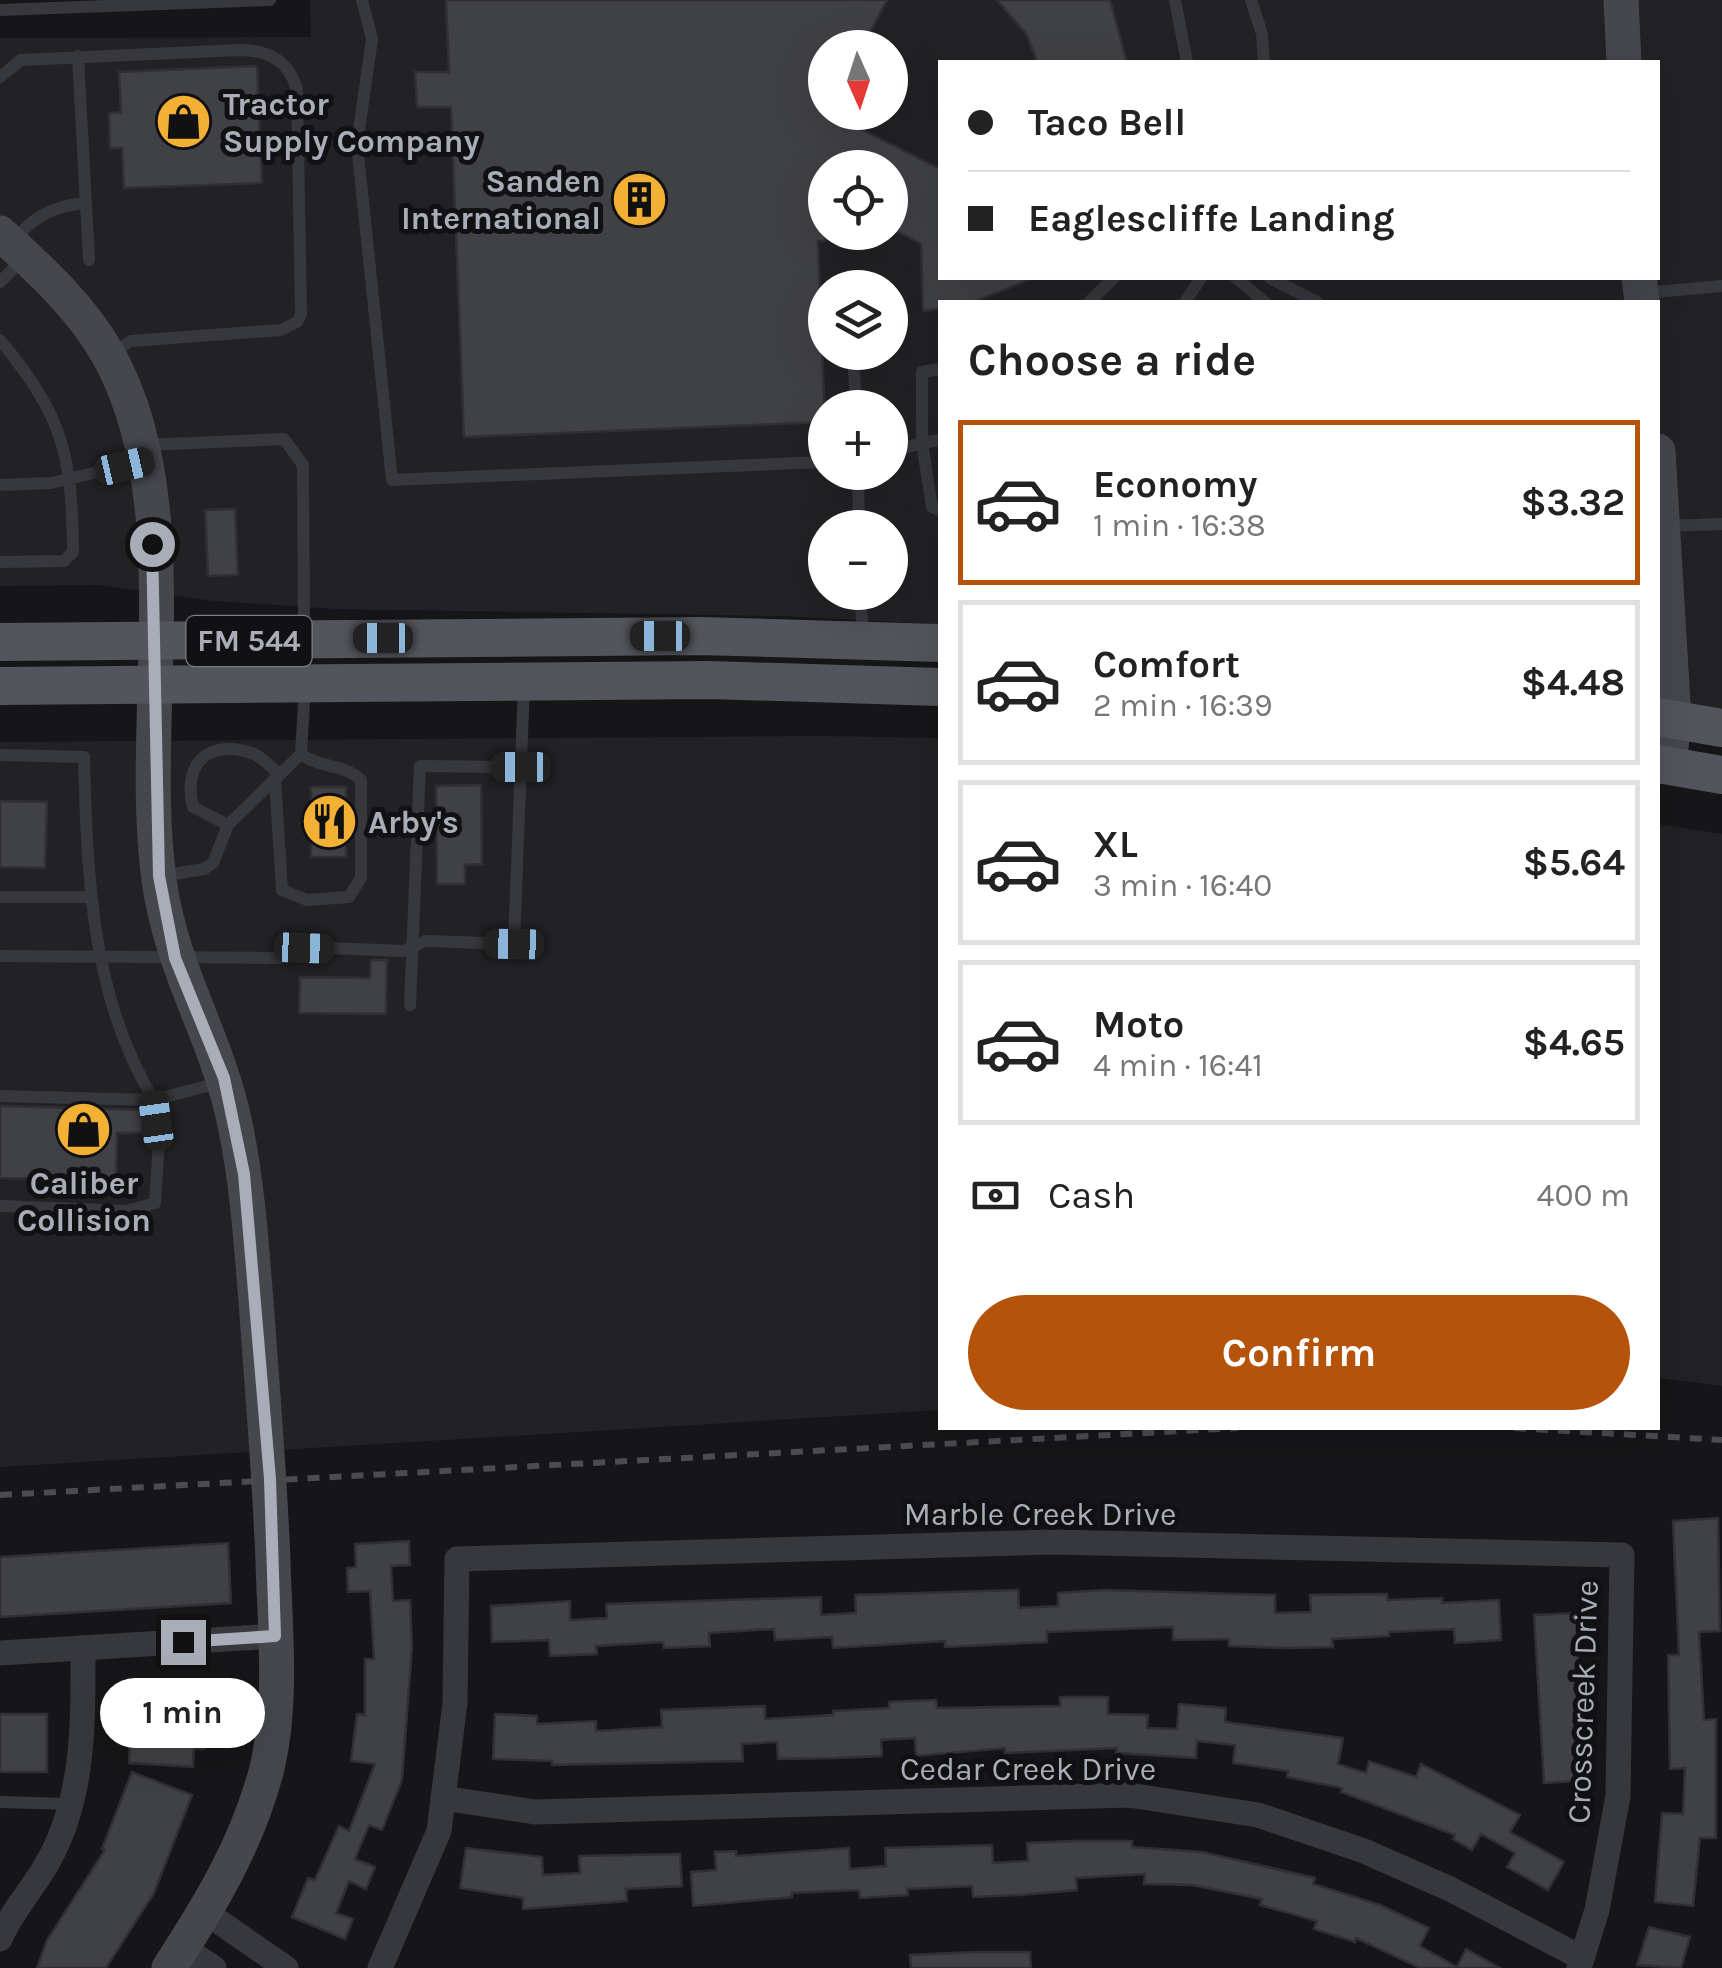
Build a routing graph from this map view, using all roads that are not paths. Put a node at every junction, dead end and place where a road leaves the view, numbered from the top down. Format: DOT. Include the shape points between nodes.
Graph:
graph roads {
  1 [pos="270,0"];
  2 [pos="362,0"];
  3 [pos="1175,0"];
  4 [pos="1251,0"];
  5 [pos="1621,0"];
  6 [pos="132,3"];
  7 [pos="0,10"];
  8 [pos="78,56"];
  9 [pos="1187,60"];
  10 [pos="1264,60"];
  11 [pos="1624,60"];
  12 [pos="0,77"];
  13 [pos="86,203"];
  14 [pos="12,244"];
  15 [pos="90,260"];
  16 [pos="1112,280"];
  17 [pos="1238,280"];
  18 [pos="1274,280"];
  19 [pos="0,282"];
  20 [pos="1722,286"];
  21 [pos="1641,291"];
  22 [pos="1091,300"];
  23 [pos="1263,300"];
  24 [pos="1313,300"];
  25 [pos="0,340"];
  26 [pos="109,356"];
  27 [pos="938,370"];
  28 [pos="938,440"];
  29 [pos="922,443"];
  30 [pos="908,447"];
  31 [pos="144,453"];
  32 [pos="808,463"];
  33 [pos="1660,472"];
  34 [pos="72,479"];
  35 [pos="0,485"];
  36 [pos="938,509"];
  37 [pos="1722,524"];
  38 [pos="1665,526"];
  39 [pos="0,562"];
  40 [pos="861,610"];
  41 [pos="863,639"];
  42 [pos="304,640"];
  43 [pos="0,642"];
  44 [pos="155,642"];
  45 [pos="938,642"];
  46 [pos="524,681"];
  47 [pos="305,684"];
  48 [pos="865,684"];
  49 [pos="0,686"];
  50 [pos="156,686"];
  51 [pos="938,686"];
  52 [pos="1666,718"];
  53 [pos="1722,728"];
  54 [pos="301,754"];
  55 [pos="0,756"];
  56 [pos="1663,765"];
  57 [pos="521,767"];
  58 [pos="1722,775"];
  59 [pos="278,777"];
  60 [pos="228,825"];
  61 [pos="159,876"];
  62 [pos="0,897"];
  63 [pos="89,897"];
  64 [pos="411,947"];
  65 [pos="174,954"];
  66 [pos="0,956"];
  67 [pos="101,957"];
  68 [pos="410,1006"];
  69 [pos="224,1081"];
  70 [pos="0,1096"];
  71 [pos="154,1100"];
  72 [pos="0,1206"];
  73 [pos="1622,1555"];
  74 [pos="275,1636"];
  75 [pos="83,1648"];
  76 [pos="0,1653"];
  77 [pos="443,1798"];
  78 [pos="0,1802"];
  79 [pos="71,1804"];
  80 [pos="205,1912"];
  81 [pos="2,1928"];
  82 [pos="175,1958"];
  83 [pos="1580,1963"];
  84 [pos="214,1968"];
  85 [pos="286,1968"];
  86 [pos="380,1968"];
  1 -- 6 [label="lane"];
  2 -- 32 [label="lane" via="372,39 357,144 392,480"];
  3 -- 9 [label="lane"];
  4 -- 10 [label="lane"];
  5 -- 11 [label="street"];
  6 -- 7 [label="lane"];
  8 -- 12 [label="lane" via="21,60"];
  8 -- 13 [label="lane"];
  8 -- 26 [label="lane" via="256,50 284,64 296,89 297,322 281,330 131,342"];
  13 -- 14 [label="lane" via="40,214"];
  13 -- 15 [label="lane"];
  14 -- 19 [label="lane"];
  14 -- 26 [label="street" via="65,295"];
  16 -- 22 [label="lane"];
  17 -- 23 [label="lane"];
  18 -- 24 [label="lane"];
  20 -- 21 [label="lane"];
  25 -- 34 [label="lane" via="41,393"];
  26 -- 31 [label="street"];
  27 -- 29 [label="lane" via="922,372"];
  28 -- 29 [label="lane"];
  29 -- 30 [label="lane"];
  29 -- 36 [label="lane" via="932,507"];
  31 -- 34 [label="lane"];
  31 -- 42 [label="lane" via="284,439 303,466"];
  31 -- 44 [label="street"];
  33 -- 38 [label="street"];
  34 -- 35 [label="lane"];
  34 -- 39 [label="lane" via="70,558"];
  37 -- 38 [label="lane"];
  38 -- 52 [label="street"];
  40 -- 41 [label="lane"];
  41 -- 42 [label="main road, FM 544 / FM 544"];
  41 -- 45 [label="main road, FM 544 / FM 544"];
  41 -- 48 [label="main road"];
  42 -- 44 [label="main road, FM 544 / FM 544"];
  43 -- 44 [label="main road, FM 544 / FM 544"];
  44 -- 50 [label="street"];
  46 -- 47 [label="main road, FM 544 / FM 544"];
  46 -- 48 [label="main road, FM 544 / FM 544"];
  46 -- 57 [label="lane"];
  47 -- 50 [label="main road, FM 544 / FM 544"];
  47 -- 54 [label="lane"];
  48 -- 51 [label="main road, FM 544 / FM 544"];
  49 -- 50 [label="main road, FM 544 / FM 544"];
  50 -- 61 [label="street"];
  52 -- 53 [label="main road"];
  52 -- 56 [label="street"];
  54 -- 59 [label="lane"];
  54 -- 59 [label="lane" via="314,764 348,768 360,780 361,878 349,896 307,900 282,890"];
  55 -- 63 [label="lane" via="84,757"];
  56 -- 58 [label="main road"];
  57 -- 64 [label="lane" via="514,944 424,941"];
  57 -- 64 [label="lane" via="420,766"];
  59 -- 60 [label="lane"];
  59 -- 60 [label="lane" via="256,755 216,752 199,759 191,774 193,807"];
  60 -- 61 [label="lane" via="204,870"];
  61 -- 65 [label="street"];
  62 -- 63 [label="lane"];
  63 -- 67 [label="lane"];
  64 -- 65 [label="lane" via="304,948 279,958"];
  64 -- 68 [label="lane"];
  65 -- 67 [label="lane"];
  65 -- 69 [label="street"];
  66 -- 67 [label="lane"];
  67 -- 71 [label="lane" via="126,1056"];
  69 -- 71 [label="lane"];
  69 -- 74 [label="street" via="250,1240"];
  70 -- 71 [label="lane"];
  71 -- 72 [label="lane" via="155,1203 127,1211"];
  73 -- 77 [label="street, Marble Creek Drive" via="1053,1542 458,1558 455,1702"];
  73 -- 83 [label="street, Crosscreek Drive" via="1618,1796"];
  74 -- 75 [label="street"];
  74 -- 80 [label="street" via="267,1768 232,1869"];
  75 -- 76 [label="street"];
  75 -- 79 [label="street" via="83,1740"];
  77 -- 83 [label="street, Cedar Creek Drive" via="535,1812 1129,1795 1258,1815 1364,1851 1450,1889"];
  77 -- 86 [label="street" via="439,1831"];
  78 -- 79 [label="lane"];
  79 -- 81 [label="street" via="50,1859"];
  80 -- 82 [label="street"];
  80 -- 85 [label="street"];
  82 -- 84 [label="street"];
}
